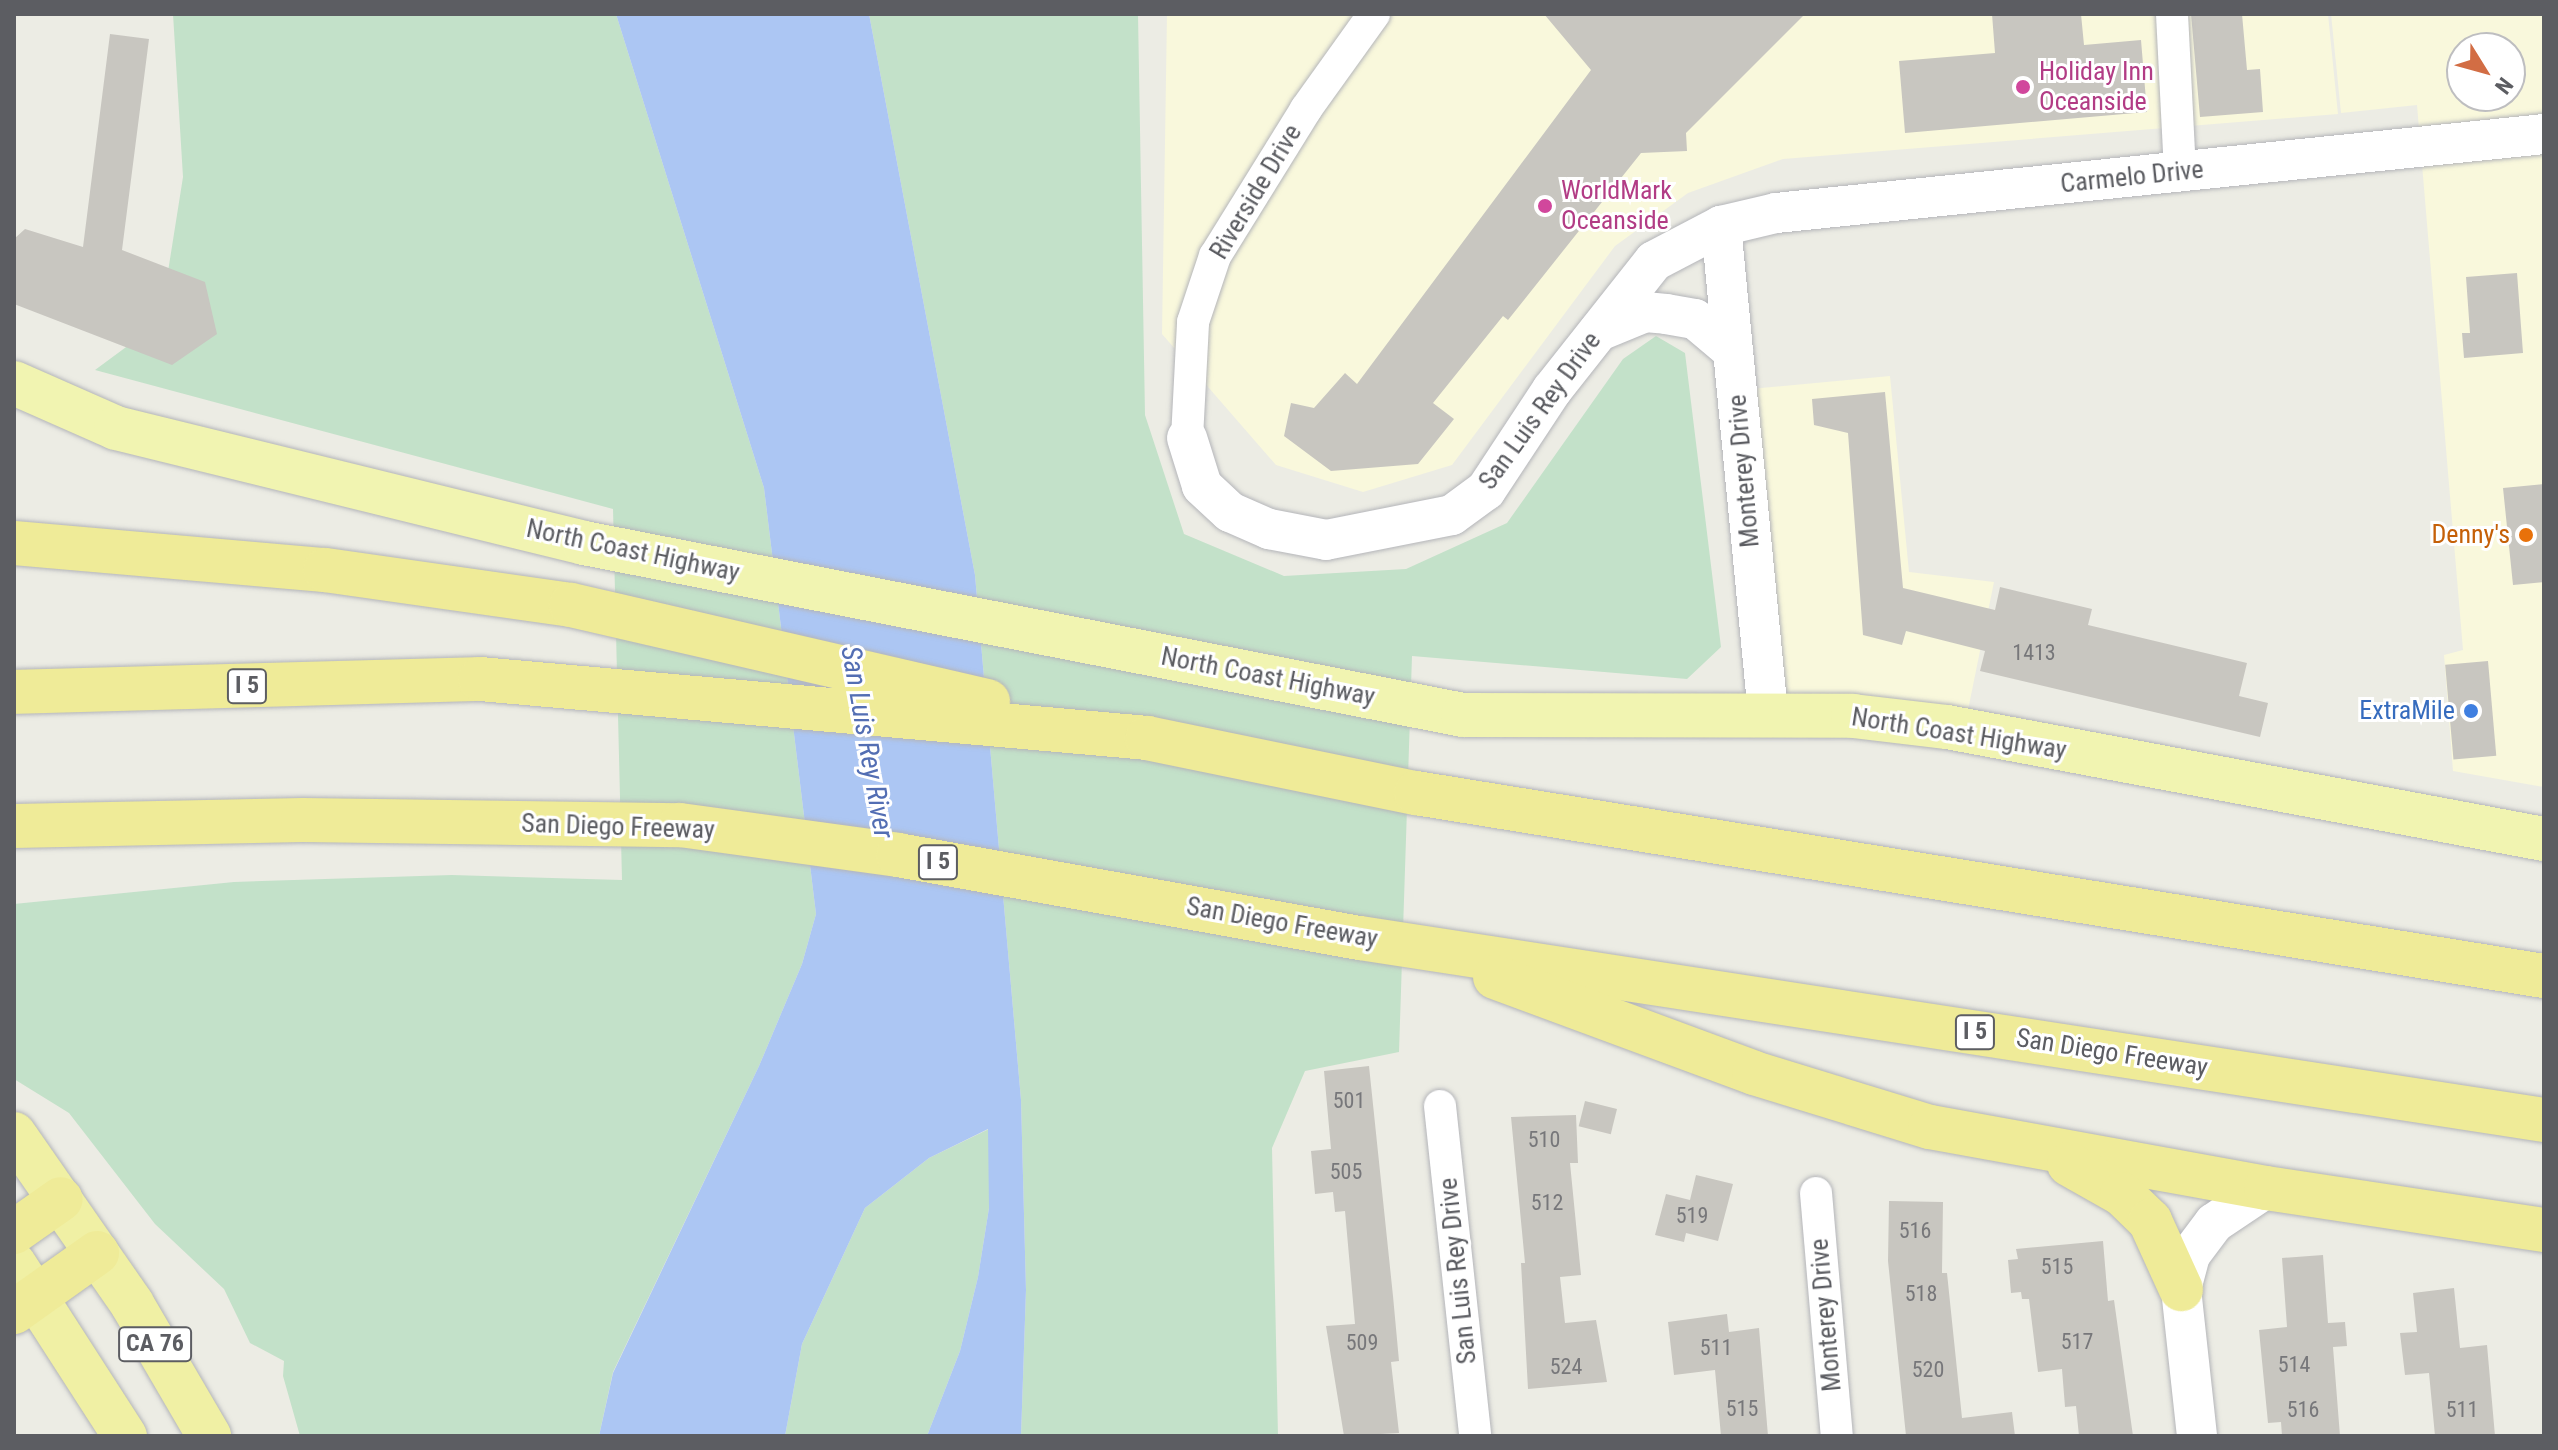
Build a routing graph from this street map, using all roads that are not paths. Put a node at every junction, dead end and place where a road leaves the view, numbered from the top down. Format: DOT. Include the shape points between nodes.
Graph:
graph roads {
  1 [pos="1374,14"];
  2 [pos="2172,14"];
  3 [pos="2544,134"];
  4 [pos="2180,172"];
  5 [pos="1721,226"];
  6 [pos="1599,331"];
  7 [pos="1733,351"];
  8 [pos="14,383"];
  9 [pos="1187,438"];
  10 [pos="14,543"];
  11 [pos="14,692"];
  12 [pos="1768,715"];
  13 [pos="1147,738"];
  14 [pos="14,826"];
  15 [pos="2544,839"];
  16 [pos="1407,944"];
  17 [pos="2544,976"];
  18 [pos="1440,1106"];
  19 [pos="2544,1120"];
  20 [pos="14,1134"];
  21 [pos="2043,1149"];
  22 [pos="2266,1188"];
  23 [pos="1816,1193"];
  24 [pos="61,1199"];
  25 [pos="2544,1230"];
  26 [pos="14,1232"];
  27 [pos="97,1253"];
  28 [pos="2181,1289"];
  29 [pos="22,1290"];
  30 [pos="125,1436"];
  31 [pos="209,1436"];
  32 [pos="1475,1436"];
  33 [pos="1837,1436"];
  34 [pos="2197,1436"];
  1 -- 9 [label="street, Riverside Drive" via="1306,109 1215,256 1193,322"];
  2 -- 4 [label="street"];
  3 -- 4 [label="street, Carmelo Drive"];
  4 -- 5 [label="street, Carmelo Drive" via="1776,213"];
  5 -- 6 [label="street, San Luis Rey Drive" via="1654,261"];
  5 -- 7 [label="street, Monterey Drive"];
  6 -- 7 [label="street" via="1645,312 1666,314 1695,319"];
  6 -- 9 [label="street, San Luis Rey Drive" via="1486,490 1452,515 1326,540 1269,529 1230,512 1202,486"];
  7 -- 12 [label="street, Monterey Drive"];
  8 -- 12 [label="main road, North Coast Highway" via="116,428 584,543 1463,715"];
  10 -- 13 [label="highway" via="325,570 571,605"];
  11 -- 13 [label="highway, I 5" via="480,679"];
  12 -- 15 [label="main road, North Coast Highway" via="1853,716 1947,727"];
  13 -- 17 [label="highway, I 5" via="1416,793"];
  14 -- 16 [label="highway, San Diego Freeway / I 5" via="680,825 898,855"];
  16 -- 19 [label="highway, San Diego Freeway / I 5"];
  16 -- 21 [label="highway" via="1754,1073 1930,1127"];
  18 -- 32 [label="street, San Luis Rey Drive"];
  20 -- 24 [label="highway, CA 76"];
  21 -- 22 [label="highway"];
  21 -- 28 [label="highway" via="2122,1194 2150,1221"];
  22 -- 25 [label="highway"];
  22 -- 28 [label="street" via="2214,1223 2190,1255"];
  23 -- 33 [label="street, Monterey Drive"];
  24 -- 26 [label="highway"];
  24 -- 27 [label="highway, CA 76"];
  27 -- 29 [label="highway"];
  27 -- 31 [label="highway, CA 76"];
  28 -- 34 [label="street"];
  29 -- 30 [label="highway, CA 76"];
}
